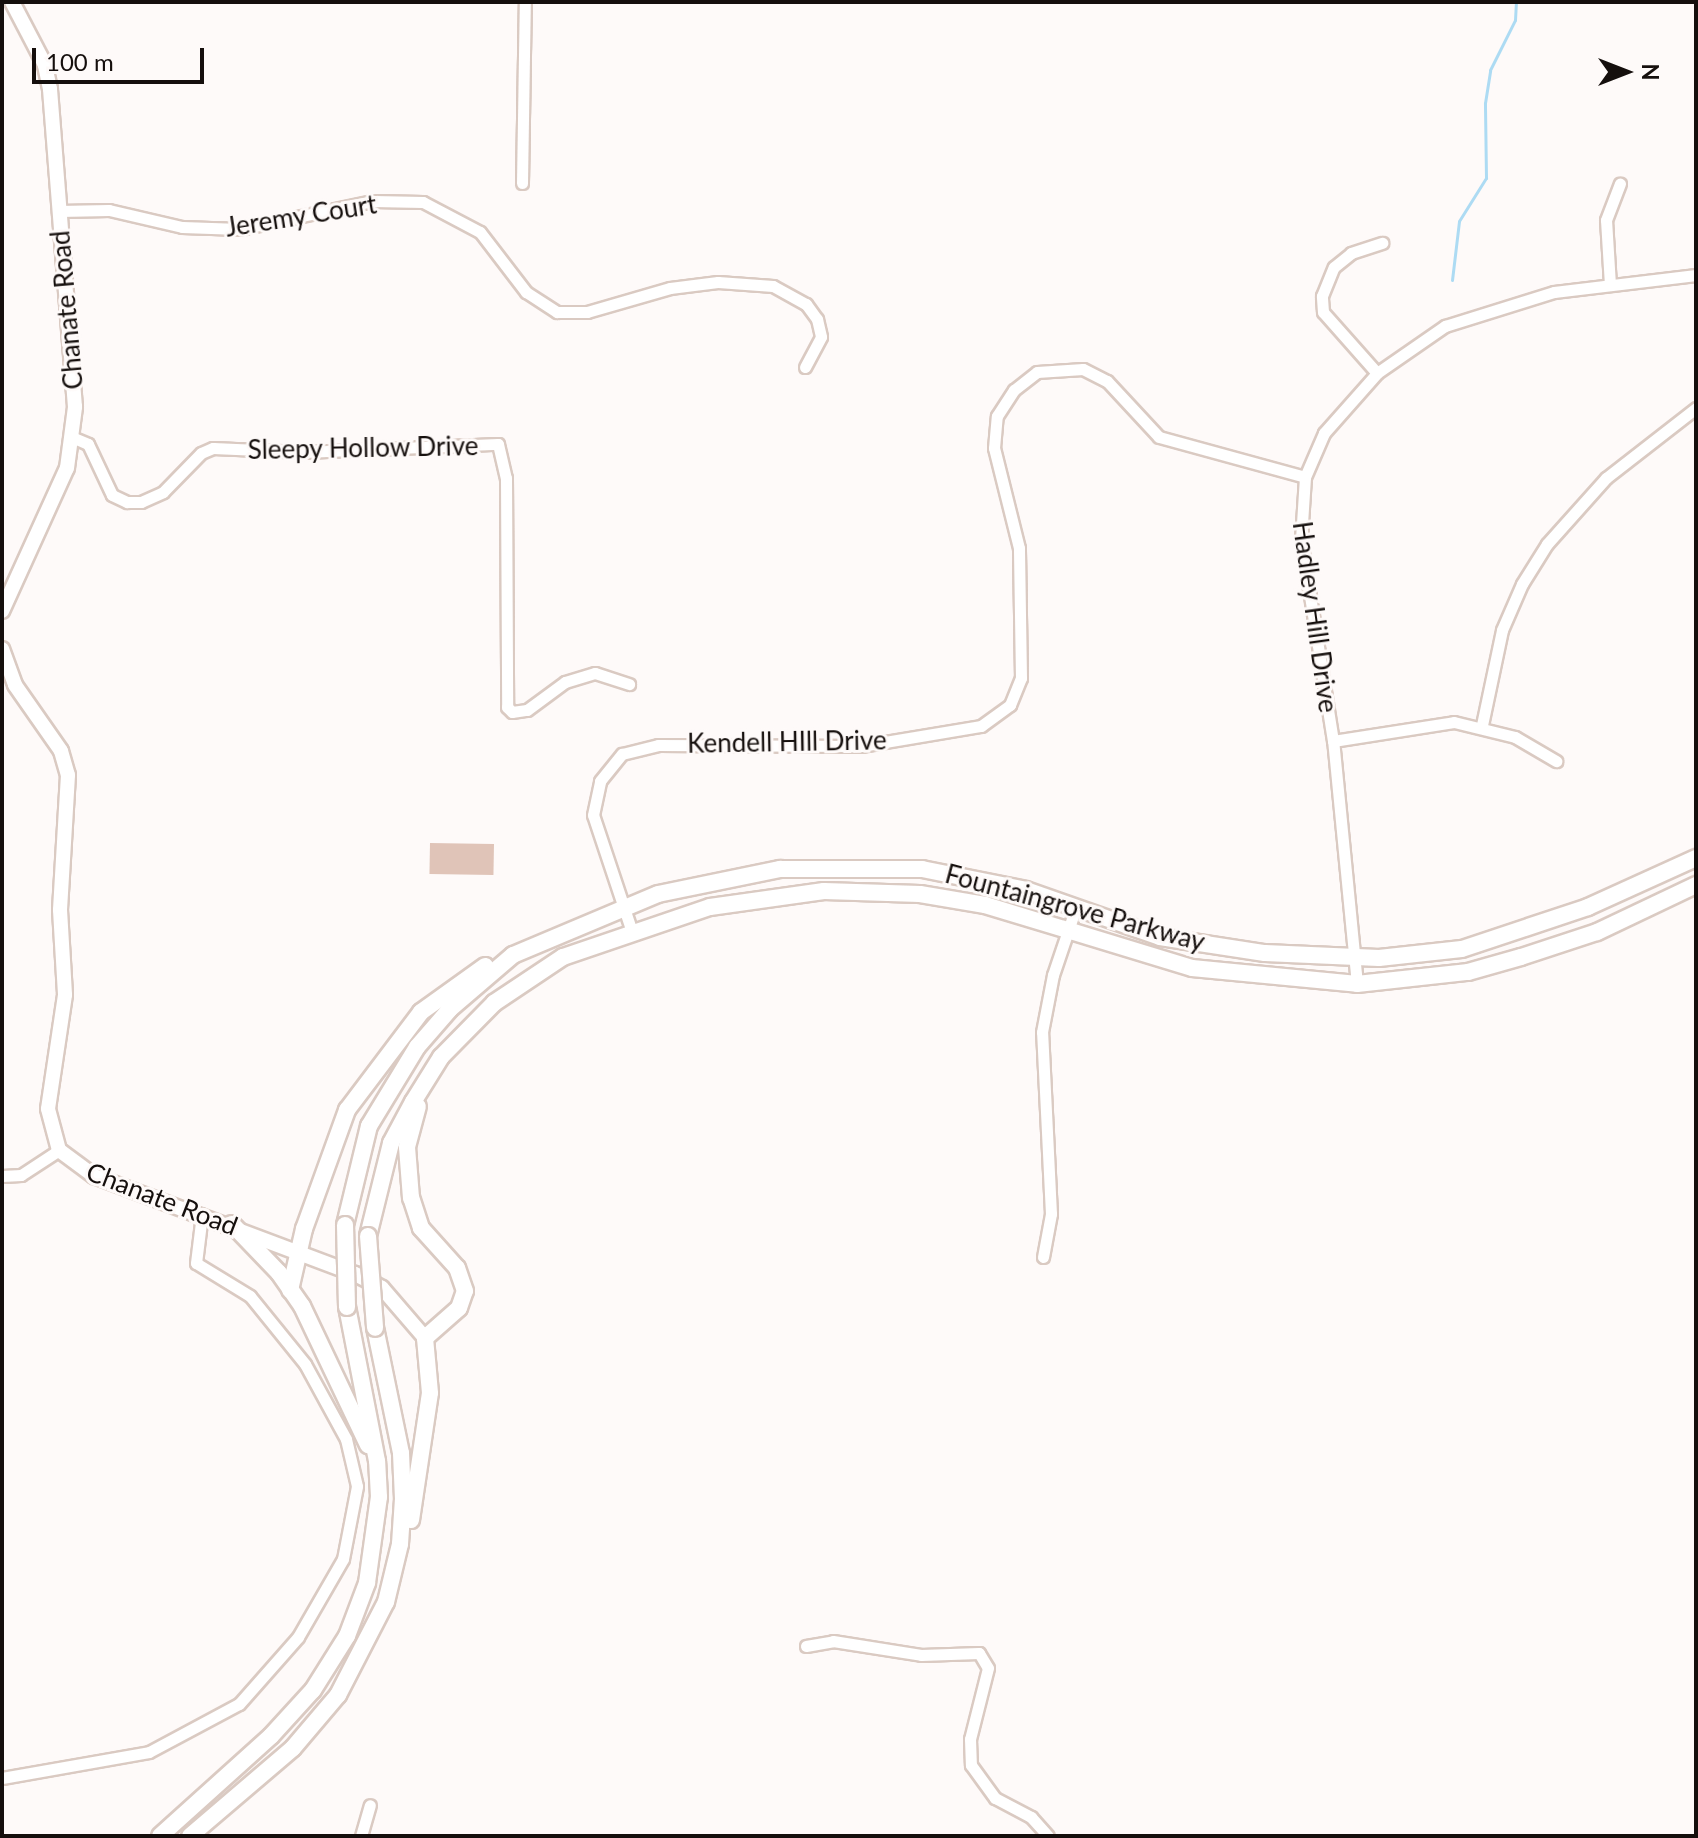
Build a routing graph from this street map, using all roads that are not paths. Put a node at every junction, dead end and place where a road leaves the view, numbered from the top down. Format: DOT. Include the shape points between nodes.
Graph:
graph roads {
  1 [pos="12,2"];
  2 [pos="525,2"];
  3 [pos="522,183"];
  4 [pos="1620,184"];
  5 [pos="59,211"];
  6 [pos="1382,243"];
  7 [pos="1696,275"];
  8 [pos="1610,285"];
  9 [pos="805,367"];
  10 [pos="1377,373"];
  11 [pos="1696,408"];
  12 [pos="74,438"];
  13 [pos="1305,477"];
  14 [pos="2,611"];
  15 [pos="2,649"];
  16 [pos="629,684"];
  17 [pos="1482,725"];
  18 [pos="1333,741"];
  19 [pos="1556,761"];
  20 [pos="1696,858"];
  21 [pos="1696,885"];
  22 [pos="623,905"];
  23 [pos="1076,907"];
  24 [pos="1069,928"];
  25 [pos="632,932"];
  26 [pos="513,955"];
  27 [pos="1357,959"];
  28 [pos="1357,984"];
  29 [pos="441,1057"];
  30 [pos="59,1150"];
  31 [pos="2,1176"];
  32 [pos="202,1214"];
  33 [pos="232,1224"];
  34 [pos="302,1254"];
  35 [pos="1043,1257"];
  36 [pos="290,1290"];
  37 [pos="425,1338"];
  38 [pos="379,1497"];
  39 [pos="392,1578"];
  40 [pos="806,1646"];
  41 [pos="2,1778"];
  42 [pos="370,1805"];
  43 [pos="160,1836"];
  44 [pos="190,1836"];
  45 [pos="361,1836"];
  46 [pos="1048,1836"];
  1 -- 5 [label="street, Chanate Road" via="45,65"];
  2 -- 3 [label="street"];
  4 -- 8 [label="street" via="1605,231"];
  5 -- 9 [label="street, Jeremy Court" via="109,210 182,227 240,229 373,201 423,202 480,232 526,292 557,312 587,312 670,288 718,282 752,281 782,290 806,304 817,319 821,337"];
  5 -- 12 [label="street, Chanate Road"];
  6 -- 10 [label="street" via="1351,253 1334,267 1322,296 1323,312"];
  7 -- 8 [label="street, Hadley Hill Drive"];
  8 -- 10 [label="street, Hadley Hill Drive" via="1513,301 1445,326"];
  10 -- 13 [label="street, Hadley Hill Drive" via="1324,433"];
  11 -- 17 [label="street" via="1606,478 1547,544 1502,630"];
  12 -- 14 [label="street, Chanate Road" via="58,493 13,577"];
  12 -- 16 [label="street, Sleepy Hollow Drive" via="88,444 112,495 127,502 163,492 201,453 213,448 304,452 498,444 506,478 507,707 512,712 527,710 565,682 595,673"];
  13 -- 18 [label="street, Hadley Hill Drive" via="1301,539"];
  13 -- 22 [label="street, Kendell HIll Drive" via="1159,437 1107,381 1083,369 1037,372 1014,390 997,416 994,448 1019,548 1021,678 1010,705 981,726 861,746 658,745 622,754 600,781 593,815"];
  15 -- 30 [label="street, Chanate Road" via="15,685 61,751 68,775 60,910 65,995 48,1109"];
  17 -- 18 [label="street" via="1454,722"];
  17 -- 19 [label="street"];
  18 -- 27 [label="street, Hadley Hill Drive"];
  20 -- 27 [label="main road, Fountaingrove Parkway" via="1588,907 1462,949"];
  21 -- 28 [label="main road, Fountaingrove Parkway" via="1597,932 1521,957 1468,972"];
  22 -- 23 [label="main road, Fountaingrove Parkway" via="742,873 874,865 975,878"];
  22 -- 25 [label="street, Kendell HIll Drive"];
  22 -- 26 [label="main road, Fountaingrove Parkway"];
  23 -- 24 [label="street"];
  23 -- 27 [label="main road, Fountaingrove Parkway" via="1160,937 1265,953"];
  24 -- 25 [label="main road, Fountaingrove Parkway" via="956,898 872,890 745,901"];
  24 -- 28 [label="main road, Fountaingrove Parkway" via="1192,968"];
  24 -- 35 [label="street" via="1042,1032 1051,1214"];
  25 -- 29 [label="main road, Fountaingrove Parkway" via="563,957 522,980"];
  26 -- 34 [label="main road" via="451,987 421,1012 377,1064 347,1110 303,1232"];
  26 -- 38 [label="main road, Fountaingrove Parkway, bridge" via="450,1009 390,1086 369,1126 345,1225 347,1307"];
  27 -- 28 [label="street, Hadley Hill Drive"];
  29 -- 37 [label="main road" via="418,1107 406,1171 421,1228 457,1268 465,1291 459,1308"];
  29 -- 39 [label="main road, Fountaingrove Parkway, bridge" via="391,1143 368,1236 375,1328 401,1453 400,1544"];
  30 -- 31 [label="street" via="21,1175"];
  30 -- 32 [label="street, Chanate Road" via="94,1176"];
  32 -- 33 [label="street, Chanate Road"];
  32 -- 41 [label="street" via="196,1263 250,1296 313,1375 346,1439 357,1486 343,1559 298,1637 239,1704 149,1752"];
  33 -- 34 [label="street, Chanate Road"];
  33 -- 36 [label="main road"];
  34 -- 36 [label="main road"];
  34 -- 37 [label="street, Chanate Road" via="382,1288"];
  36 -- 38 [label="main road" via="369,1446"];
  37 -- 39 [label="main road" via="431,1363 427,1420 407,1540"];
  38 -- 43 [label="main road, Fountaingrove Parkway" via="367,1583 347,1636 313,1690 271,1736"];
  39 -- 44 [label="main road, Fountaingrove Parkway" via="368,1645 338,1695 293,1748"];
  40 -- 46 [label="street" via="833,1641 921,1655 979,1653 988,1668 970,1739 971,1765 995,1798 1031,1817"];
  42 -- 45 [label="street"];
}
